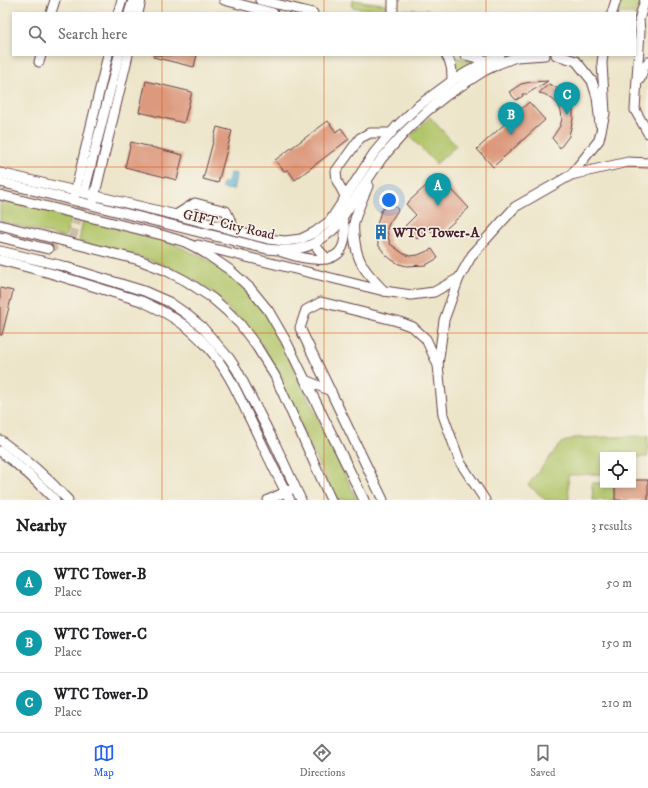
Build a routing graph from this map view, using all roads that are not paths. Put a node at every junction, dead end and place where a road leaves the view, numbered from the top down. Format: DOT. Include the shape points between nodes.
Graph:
graph roads {
  1 [pos="55,0"];
  2 [pos="122,0"];
  3 [pos="133,0"];
  4 [pos="141,0"];
  5 [pos="224,0"];
  6 [pos="260,0"];
  7 [pos="393,0"];
  8 [pos="616,0"];
  9 [pos="645,0"];
  10 [pos="292,4"];
  11 [pos="52,12"];
  12 [pos="118,12"];
  13 [pos="129,12"];
  14 [pos="138,12"];
  15 [pos="269,12"];
  16 [pos="311,12"];
  17 [pos="393,12"];
  18 [pos="612,12"];
  19 [pos="641,21"];
  20 [pos="641,32"];
  21 [pos="108,56"];
  22 [pos="119,56"];
  23 [pos="128,56"];
  24 [pos="447,56"];
  25 [pos="475,56"];
  26 [pos="531,56"];
  27 [pos="559,56"];
  28 [pos="603,56"];
  29 [pos="516,57"];
  30 [pos="495,58"];
  31 [pos="648,62"];
  32 [pos="452,81"];
  33 [pos="636,94"];
  34 [pos="391,133"];
  35 [pos="601,133"];
  36 [pos="648,133"];
  37 [pos="648,163"];
  38 [pos="0,173"];
  39 [pos="572,175"];
  40 [pos="369,176"];
  41 [pos="0,182"];
  42 [pos="85,189"];
  43 [pos="0,195"];
  44 [pos="74,196"];
  45 [pos="346,198"];
  46 [pos="94,201"];
  47 [pos="176,215"];
  48 [pos="342,218"];
  49 [pos="0,225"];
  50 [pos="235,230"];
  51 [pos="0,237"];
  52 [pos="185,242"];
  53 [pos="315,243"];
  54 [pos="48,249"];
  55 [pos="0,251"];
  56 [pos="280,251"];
  57 [pos="327,259"];
  58 [pos="0,260"];
  59 [pos="459,278"];
  60 [pos="384,291"];
  61 [pos="438,365"];
  62 [pos="305,380"];
  63 [pos="330,391"];
  64 [pos="0,440"];
  65 [pos="0,451"];
  66 [pos="295,487"];
  67 [pos="289,497"];
  68 [pos="300,498"];
  69 [pos="55,500"];
  70 [pos="68,500"];
  71 [pos="268,500"];
  72 [pos="331,500"];
  73 [pos="364,500"];
  74 [pos="383,500"];
  75 [pos="485,500"];
  1 -- 11 [label="street"];
  2 -- 12 [label="street"];
  3 -- 13 [label="street"];
  4 -- 14 [label="street"];
  5 -- 15 [label="street"];
  6 -- 10 [label="street"];
  7 -- 17 [label="street"];
  8 -- 18 [label="street"];
  9 -- 19 [label="street"];
  10 -- 16 [label="street"];
  19 -- 20 [label="street"];
  20 -- 33 [label="street"];
  21 -- 44 [label="street"];
  22 -- 42 [label="street"];
  23 -- 46 [label="street"];
  24 -- 32 [label="street" via="452,70"];
  25 -- 30 [label="street"];
  26 -- 29 [label="street, GIFT City Road"];
  27 -- 35 [label="street" via="576,61 592,82"];
  28 -- 35 [label="street" via="605,113"];
  29 -- 30 [label="street, GIFT City Road"];
  30 -- 32 [label="street, GIFT City Road"];
  30 -- 40 [label="street, GIFT City Road" via="484,71 427,111 406,131"];
  31 -- 33 [label="street"];
  32 -- 34 [label="street, GIFT City Road" via="418,106"];
  33 -- 36 [label="street" via="635,110"];
  34 -- 45 [label="street, GIFT City Road" via="374,153"];
  34 -- 45 [label="street" via="370,133 360,138 336,171 337,181"];
  35 -- 39 [label="street" via="599,140"];
  37 -- 39 [label="street" via="628,162"];
  38 -- 44 [label="street, GIFT City Road"];
  39 -- 59 [label="street" via="515,207 472,255"];
  40 -- 48 [label="street, GIFT City Road"];
  40 -- 60 [label="street" via="369,183 356,215 354,236 362,266"];
  41 -- 44 [label="street, GIFT City Road"];
  43 -- 52 [label="street, GIFT City Road"];
  44 -- 46 [label="street, GIFT City Road"];
  45 -- 50 [label="street, GIFT City Road" via="330,221 301,239 268,239"];
  46 -- 47 [label="street, GIFT City Road"];
  46 -- 56 [label="street, GIFT City Road"];
  47 -- 50 [label="street, GIFT City Road"];
  47 -- 50 [label="street" via="195,203 226,211"];
  48 -- 53 [label="street, GIFT City Road" via="336,227"];
  48 -- 57 [label="street" via="345,225 344,247 337,255"];
  49 -- 72 [label="street" via="139,260 186,281 228,311 257,347 275,376"];
  51 -- 54 [label="street"];
  52 -- 60 [label="street"];
  52 -- 62 [label="street, GIFT City Road" via="230,270 250,288 268,310"];
  53 -- 56 [label="street, GIFT City Road"];
  53 -- 57 [label="street"];
  55 -- 66 [label="street" via="59,265 144,291 185,313 202,327 237,370"];
  56 -- 57 [label="street" via="314,260"];
  58 -- 67 [label="street" via="141,301 179,321 203,341 222,366"];
  59 -- 60 [label="street" via="434,292 411,295"];
  59 -- 61 [label="street" via="444,320"];
  61 -- 63 [label="street" via="426,339 413,327 321,302 306,310 300,328"];
  61 -- 75 [label="street" via="443,415 460,462"];
  62 -- 63 [label="street"];
  62 -- 73 [label="street, GIFT City Road"];
  63 -- 74 [label="street"];
  64 -- 70 [label="street" via="24,458"];
  65 -- 69 [label="street"];
  66 -- 67 [label="street"];
  66 -- 68 [label="street"];
  67 -- 68 [label="street"];
  67 -- 71 [label="street"];
}
